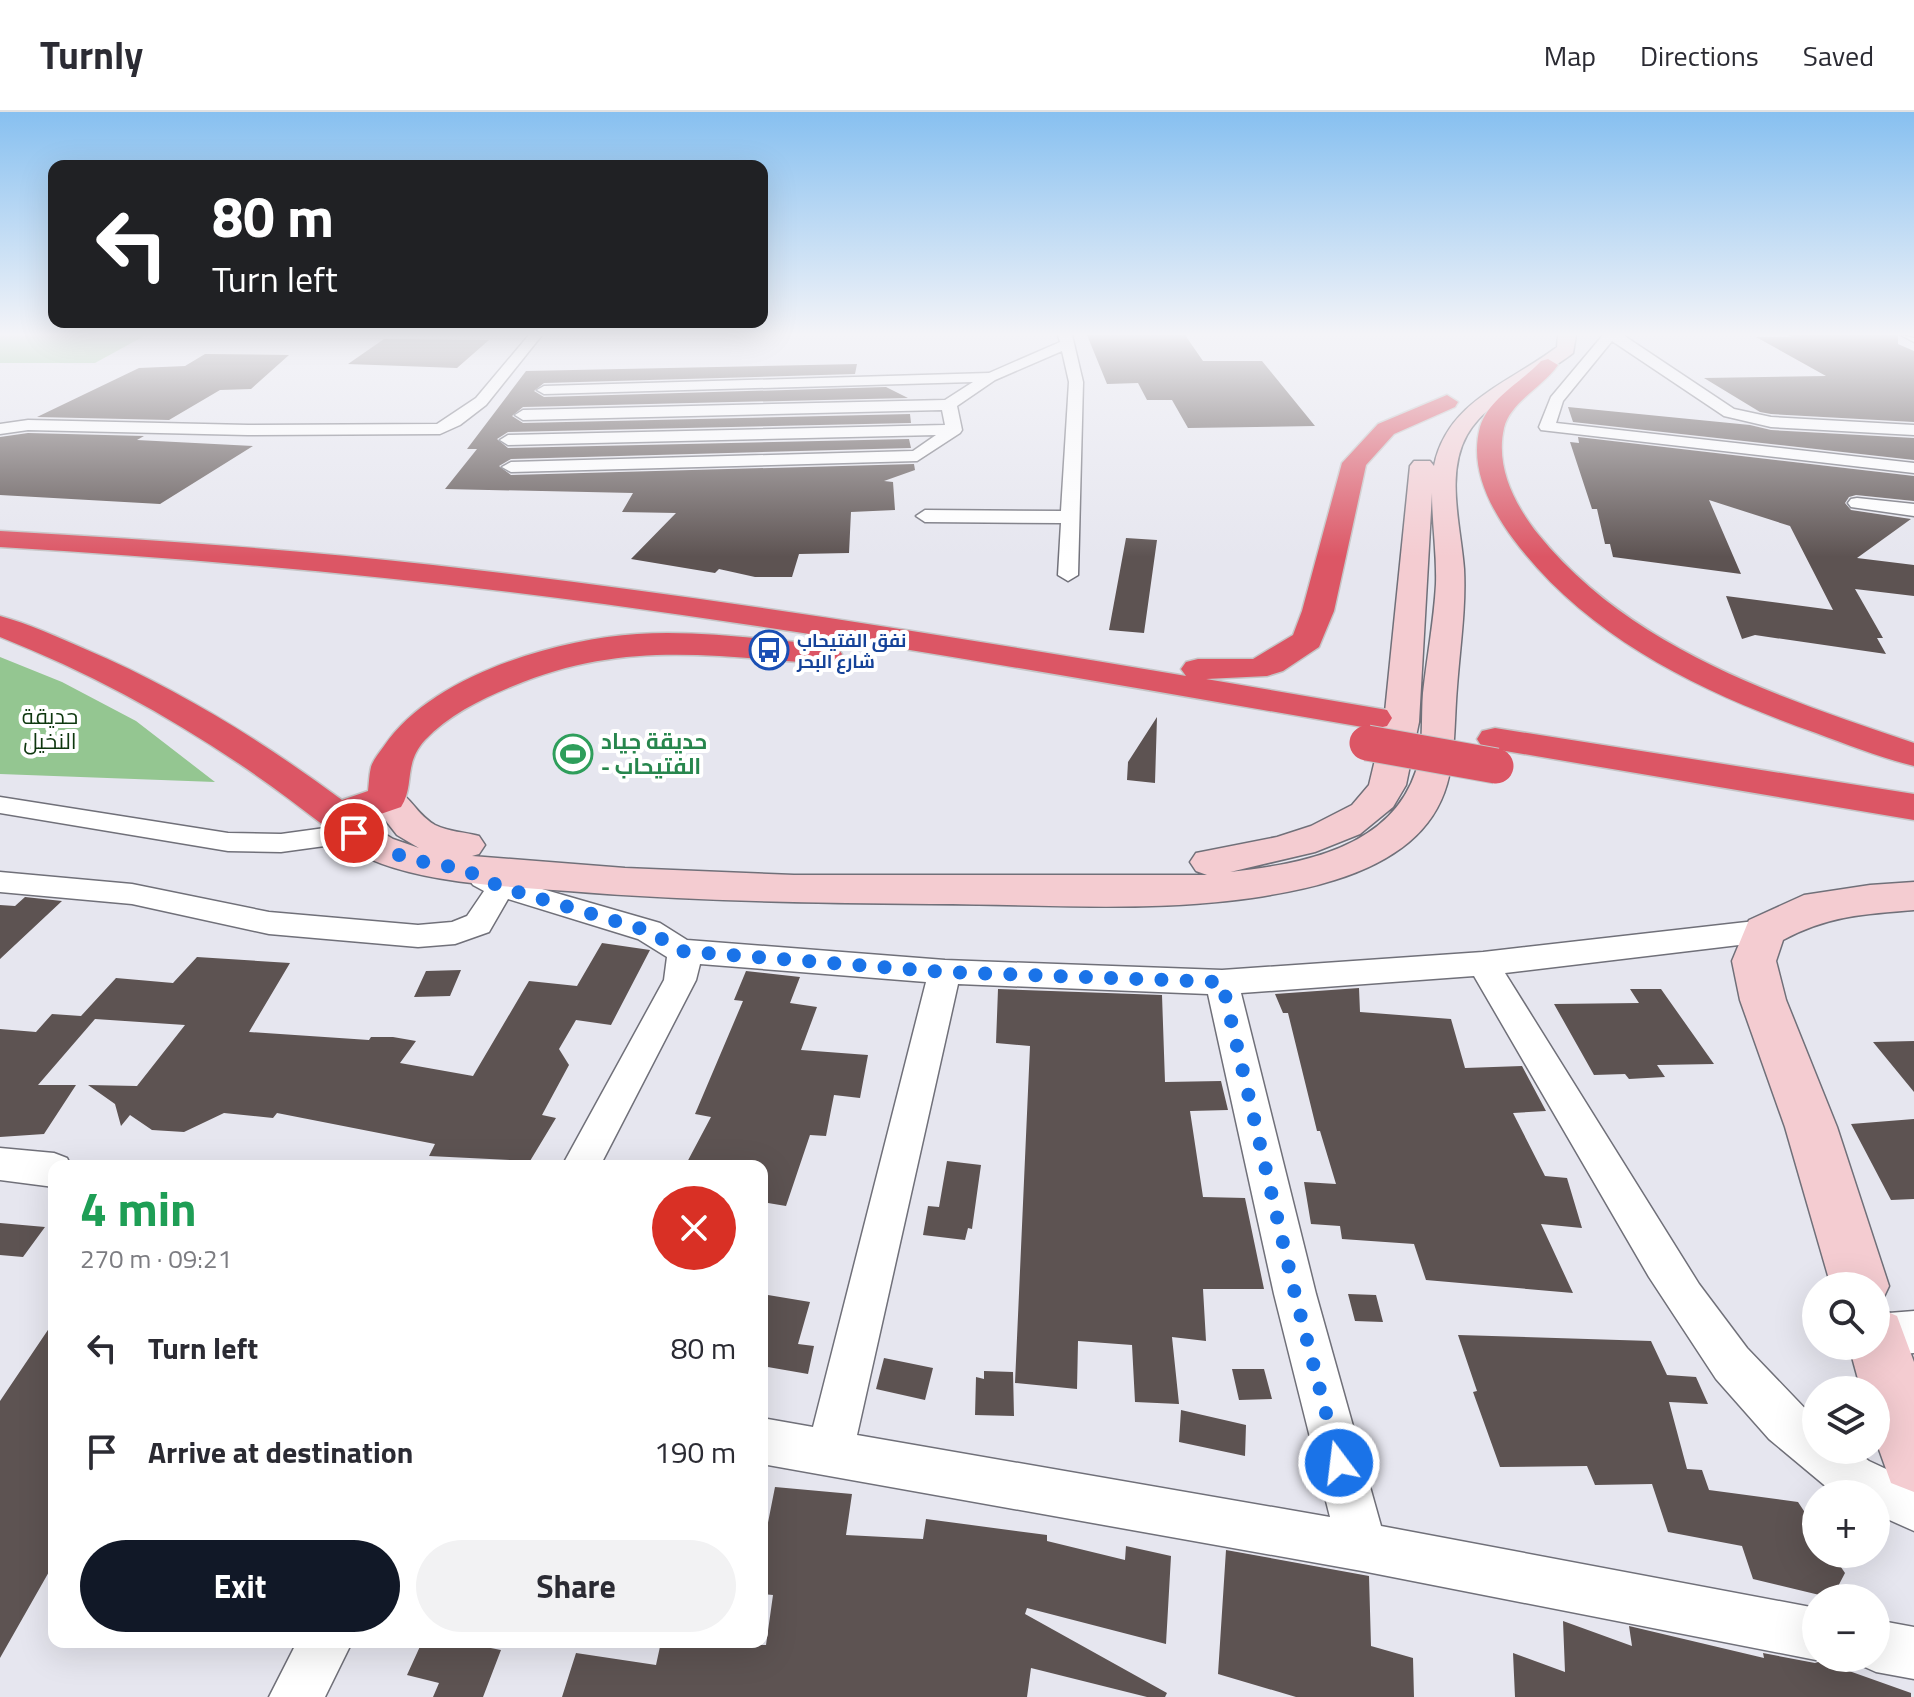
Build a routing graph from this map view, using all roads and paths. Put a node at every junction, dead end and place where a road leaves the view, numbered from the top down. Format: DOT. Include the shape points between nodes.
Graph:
graph roads {
  1 [pos="470,409"];
  2 [pos="597,409"];
  3 [pos="710,409"];
  4 [pos="950,409"];
  5 [pos="1075,409"];
  6 [pos="1431,409"];
  7 [pos="1442,409"];
  8 [pos="1475,409"];
  9 [pos="1503,409"];
  10 [pos="1553,409"];
  11 [pos="1723,409"];
  12 [pos="595,412"];
  13 [pos="523,415"];
  14 [pos="0,429"];
  15 [pos="954,430"];
  16 [pos="1914,430"];
  17 [pos="710,434"];
  18 [pos="508,440"];
  19 [pos="580,442"];
  20 [pos="697,464"];
  21 [pos="511,467"];
  22 [pos="1914,468"];
  23 [pos="1857,503"];
  24 [pos="1914,510"];
  25 [pos="925,516"];
  26 [pos="1071,517"];
  27 [pos="0,539"];
  28 [pos="0,558"];
  29 [pos="1068,575"];
  30 [pos="0,626"];
  31 [pos="941,647"];
  32 [pos="855,655"];
  33 [pos="1371,731"];
  34 [pos="1495,753"];
  35 [pos="1914,755"];
  36 [pos="387,798"];
  37 [pos="0,805"];
  38 [pos="1914,807"];
  39 [pos="345,824"];
  40 [pos="1914,835"];
  41 [pos="463,869"];
  42 [pos="0,882"];
  43 [pos="501,887"];
  44 [pos="1914,896"];
  45 [pos="1764,931"];
  46 [pos="681,951"];
  47 [pos="1483,964"];
  48 [pos="945,972"];
  49 [pos="1222,982"];
  50 [pos="584,1160"];
  51 [pos="0,1164"];
  52 [pos="48,1169"];
  53 [pos="1856,1272"];
  54 [pos="1914,1332"];
  55 [pos="1890,1335"];
  56 [pos="1883,1360"];
  57 [pos="1802,1439"];
  58 [pos="768,1442"];
  59 [pos="829,1455"];
  60 [pos="1914,1460"];
  61 [pos="1834,1464"];
  62 [pos="1914,1507"];
  63 [pos="1362,1547"];
  64 [pos="1802,1631"];
  65 [pos="323,1648"];
  66 [pos="1890,1649"];
  67 [pos="1914,1653"];
  68 [pos="296,1697"];
  1 -- 14 [label="street" via="440,429"];
  2 -- 12 [label="street"];
  3 -- 12 [label="street"];
  3 -- 17 [label="street"];
  4 -- 15 [label="street"];
  5 -- 26 [label="street"];
  6 -- 31 [label="highway" via="1386,429 1354,463 1307,640 1271,664 1255,669 1185,669"];
  7 -- 36 [label="main road" via="1423,452 1399,740 1388,787 1379,801 1337,829 1239,858 1131,868 686,860 446,843 402,822"];
  8 -- 41 [label="main road" via="1451,442 1444,496 1450,573 1435,770 1418,808 1391,839 1358,857 1245,885 1167,891 794,889"];
  9 -- 35 [label="highway" via="1493,423 1489,460 1498,493 1529,544 1587,602 1651,646 1732,686"];
  10 -- 22 [label="street" via="1547,427"];
  11 -- 16 [label="street" via="1771,422"];
  12 -- 13 [label="street"];
  12 -- 19 [label="street"];
  15 -- 17 [label="street"];
  15 -- 20 [label="street" via="917,456"];
  17 -- 19 [label="street"];
  17 -- 20 [label="street"];
  18 -- 19 [label="street"];
  20 -- 21 [label="street"];
  23 -- 24 [label="street"];
  25 -- 26 [label="street"];
  26 -- 29 [label="street"];
  27 -- 31 [label="highway" via="492,580"];
  28 -- 32 [label="highway" via="232,573 481,599"];
  30 -- 39 [label="highway" via="129,681 235,744"];
  31 -- 33 [label="highway"];
  32 -- 33 [label="highway"];
  32 -- 36 [label="highway" via="638,643 554,658 499,679 421,724 390,763"];
  33 -- 34 [label="highway, bridge"];
  34 -- 38 [label="highway"];
  34 -- 40 [label="highway"];
  36 -- 39 [label="highway"];
  37 -- 39 [label="street" via="241,843 281,843"];
  39 -- 41 [label="main road" via="379,848"];
  41 -- 43 [label="street"];
  42 -- 43 [label="street" via="132,894 269,923 418,936 455,933 478,924"];
  43 -- 46 [label="street" via="649,931"];
  44 -- 45 [label="main road" via="1804,910"];
  45 -- 47 [label="street"];
  45 -- 53 [label="main road" via="1754,961 1763,1000 1811,1127"];
  46 -- 48 [label="street"];
  46 -- 50 [label="street" via="680,980"];
  47 -- 49 [label="street"];
  47 -- 57 [label="street" via="1690,1309 1739,1375"];
  48 -- 49 [label="street"];
  48 -- 59 [label="street"];
  49 -- 63 [label="street" via="1295,1294"];
  51 -- 52 [label="street"];
  54 -- 55 [label="street"];
  56 -- 60 [label="main road"];
  58 -- 59 [label="street"];
  59 -- 63 [label="street"];
  61 -- 62 [label="street"];
  63 -- 64 [label="street"];
  65 -- 68 [label="street"];
  66 -- 67 [label="street"];
}
